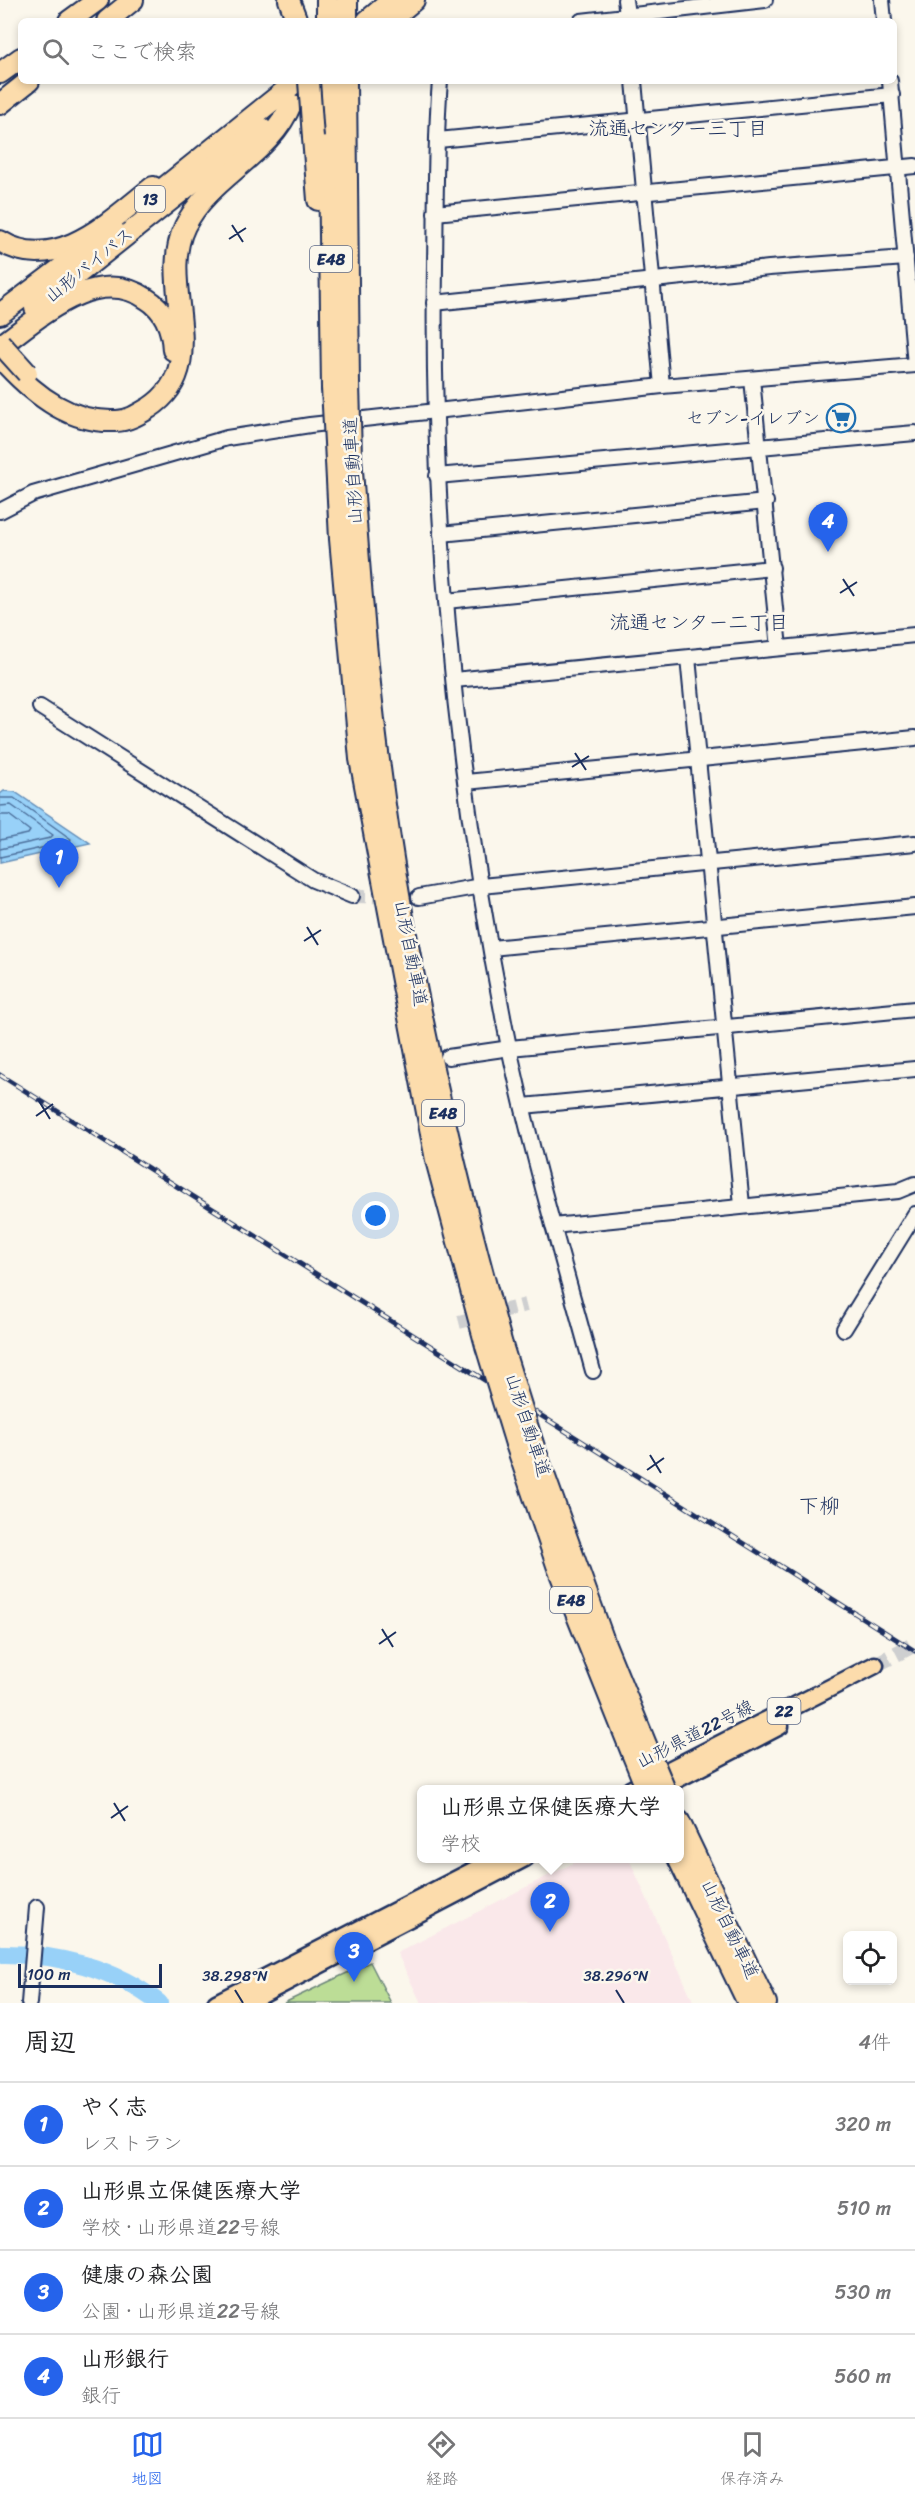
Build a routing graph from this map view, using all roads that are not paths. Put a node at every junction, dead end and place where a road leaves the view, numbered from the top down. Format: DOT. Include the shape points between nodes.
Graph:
graph roads {
  1 [pos="98,0"];
  2 [pos="289,0"];
  3 [pos="327,0"];
  4 [pos="347,0"];
  5 [pos="392,0"];
  6 [pos="414,0"];
  7 [pos="625,0"];
  8 [pos="765,0"];
  9 [pos="882,0"];
  10 [pos="133,1"];
  11 [pos="73,18"];
  12 [pos="111,18"];
  13 [pos="296,18"];
  14 [pos="327,18"];
  15 [pos="347,18"];
  16 [pos="371,18"];
  17 [pos="393,18"];
  18 [pos="628,18"];
  19 [pos="635,18"];
  20 [pos="884,18"];
  21 [pos="18,60"];
  22 [pos="0,74"];
  23 [pos="295,84"];
  24 [pos="310,84"];
  25 [pos="313,84"];
  26 [pos="328,84"];
  27 [pos="345,84"];
  28 [pos="440,84"];
  29 [pos="634,84"];
  30 [pos="891,88"];
  31 [pos="282,102"];
  32 [pos="637,119"];
  33 [pos="328,133"];
  34 [pos="438,140"];
  35 [pos="915,166"];
  36 [pos="898,168"];
  37 [pos="646,194"];
  38 [pos="435,213"];
  39 [pos="0,241"];
  40 [pos="906,258"];
  41 [pos="653,282"];
  42 [pos="434,303"];
  43 [pos="0,314"];
  44 [pos="0,335"];
  45 [pos="0,344"];
  46 [pos="0,357"];
  47 [pos="915,365"];
  48 [pos="23,376"];
  49 [pos="752,379"];
  50 [pos="340,386"];
  51 [pos="662,386"];
  52 [pos="435,411"];
  53 [pos="915,433"];
  54 [pos="760,448"];
  55 [pos="437,476"];
  56 [pos="766,502"];
  57 [pos="0,511"];
  58 [pos="441,534"];
  59 [pos="772,568"];
  60 [pos="446,601"];
  61 [pos="915,635"];
  62 [pos="778,648"];
  63 [pos="688,658"];
  64 [pos="454,680"];
  65 [pos="40,707"];
  66 [pos="915,738"];
  67 [pos="698,758"];
  68 [pos="466,783"];
  69 [pos="915,843"];
  70 [pos="709,863"];
  71 [pos="480,886"];
  72 [pos="352,896"];
  73 [pos="419,897"];
  74 [pos="915,908"];
  75 [pos="715,927"];
  76 [pos="491,948"];
  77 [pos="915,1009"];
  78 [pos="724,1029"];
  79 [pos="510,1048"];
  80 [pos="447,1057"];
  81 [pos="915,1069"];
  82 [pos="731,1086"];
  83 [pos="523,1106"];
  84 [pos="915,1184"];
  85 [pos="742,1205"];
  86 [pos="915,1214"];
  87 [pos="553,1226"];
  88 [pos="844,1329"];
  89 [pos="593,1371"];
  90 [pos="639,1750"];
  91 [pos="640,1785"];
  92 [pos="646,1785"];
  93 [pos="662,1785"];
  94 [pos="665,1785"];
  95 [pos="684,1831"];
  96 [pos="489,1863"];
  97 [pos="515,1863"];
  98 [pos="680,1863"];
  99 [pos="37,1907"];
  100 [pos="244,1996"];
  101 [pos="29,2003"];
  102 [pos="216,2003"];
  103 [pos="748,2003"];
  104 [pos="766,2003"];
  1 -- 11 [label="highway"];
  2 -- 13 [label="highway"];
  3 -- 14 [label="highway"];
  4 -- 15 [label="highway"];
  5 -- 16 [label="highway"];
  6 -- 17 [label="highway"];
  7 -- 18 [label="street"];
  8 -- 19 [label="street"];
  9 -- 20 [label="street"];
  10 -- 12 [label="highway"];
  21 -- 22 [label="highway"];
  23 -- 31 [label="highway, 山形バイパス / 13"];
  24 -- 33 [label="highway, bridge"];
  25 -- 31 [label="highway, 山形バイパス / 13"];
  26 -- 33 [label="highway, 山形自動車道 / E48"];
  27 -- 33 [label="highway, 山形自動車道 / E48"];
  28 -- 34 [label="street"];
  29 -- 32 [label="street"];
  30 -- 32 [label="street"];
  30 -- 36 [label="street"];
  31 -- 39 [label="highway" via="196,153 78,242 47,251 30,251"];
  31 -- 43 [label="highway, 山形バイパス / 13"];
  31 -- 44 [label="highway, 山形バイパス / 13"];
  31 -- 48 [label="highway" via="285,120 219,182 183,229 175,272 183,330 182,356 170,390 140,414 122,421 97,421 52,404"];
  32 -- 34 [label="street"];
  32 -- 37 [label="street"];
  33 -- 50 [label="highway"];
  33 -- 50 [label="highway, 山形自動車道 / E48"];
  34 -- 38 [label="street"];
  35 -- 36 [label="street"];
  36 -- 37 [label="street"];
  36 -- 40 [label="street"];
  37 -- 38 [label="street"];
  37 -- 41 [label="street"];
  38 -- 42 [label="street"];
  40 -- 41 [label="street" via="768,268"];
  40 -- 47 [label="street"];
  41 -- 42 [label="street"];
  41 -- 51 [label="street"];
  42 -- 52 [label="street"];
  45 -- 48 [label="highway, bridge"];
  45 -- 48 [label="highway" via="44,313 83,292 104,287 125,289 155,304 172,338 173,351 159,386 125,408 113,411 82,407"];
  46 -- 48 [label="highway"];
  47 -- 49 [label="street"];
  49 -- 51 [label="street"];
  49 -- 54 [label="street"];
  50 -- 90 [label="highway, 山形自動車道 / E48, bridge" via="344,459 340,539 360,759 436,1160 558,1568"];
  51 -- 52 [label="street"];
  52 -- 55 [label="street"];
  52 -- 57 [label="street" via="364,417 227,438 33,494"];
  53 -- 54 [label="street"];
  54 -- 55 [label="street"];
  54 -- 56 [label="street"];
  55 -- 58 [label="street"];
  56 -- 58 [label="street"];
  56 -- 59 [label="street"];
  58 -- 60 [label="street"];
  59 -- 60 [label="street"];
  59 -- 62 [label="street"];
  60 -- 64 [label="street"];
  61 -- 62 [label="street"];
  62 -- 63 [label="street"];
  63 -- 64 [label="street"];
  63 -- 67 [label="street"];
  64 -- 68 [label="street"];
  65 -- 72 [label="street" via="313,880"];
  66 -- 67 [label="street"];
  67 -- 68 [label="street"];
  67 -- 70 [label="street"];
  68 -- 71 [label="street"];
  69 -- 70 [label="street"];
  70 -- 71 [label="street"];
  70 -- 75 [label="street"];
  71 -- 73 [label="street"];
  71 -- 76 [label="street"];
  74 -- 75 [label="street"];
  75 -- 76 [label="street"];
  75 -- 78 [label="street"];
  76 -- 79 [label="street"];
  77 -- 78 [label="street"];
  78 -- 79 [label="street"];
  78 -- 82 [label="street"];
  79 -- 80 [label="street"];
  79 -- 83 [label="street"];
  81 -- 82 [label="street"];
  82 -- 83 [label="street"];
  82 -- 85 [label="street"];
  83 -- 87 [label="street"];
  84 -- 85 [label="street" via="898,1191"];
  85 -- 87 [label="street"];
  86 -- 88 [label="street"];
  87 -- 89 [label="street"];
  90 -- 92 [label="highway, 山形自動車道 / E48, bridge"];
  90 -- 93 [label="highway, 山形自動車道 / E48, bridge"];
  91 -- 94 [label="main road, 山形県道22号線 / 22" via="877,1670"];
  95 -- 104 [label="highway, 山形自動車道"];
  96 -- 100 [label="main road"];
  97 -- 100 [label="main road"];
  98 -- 103 [label="highway, 山形自動車道"];
  99 -- 101 [label="street"];
  100 -- 102 [label="main road"];
}
